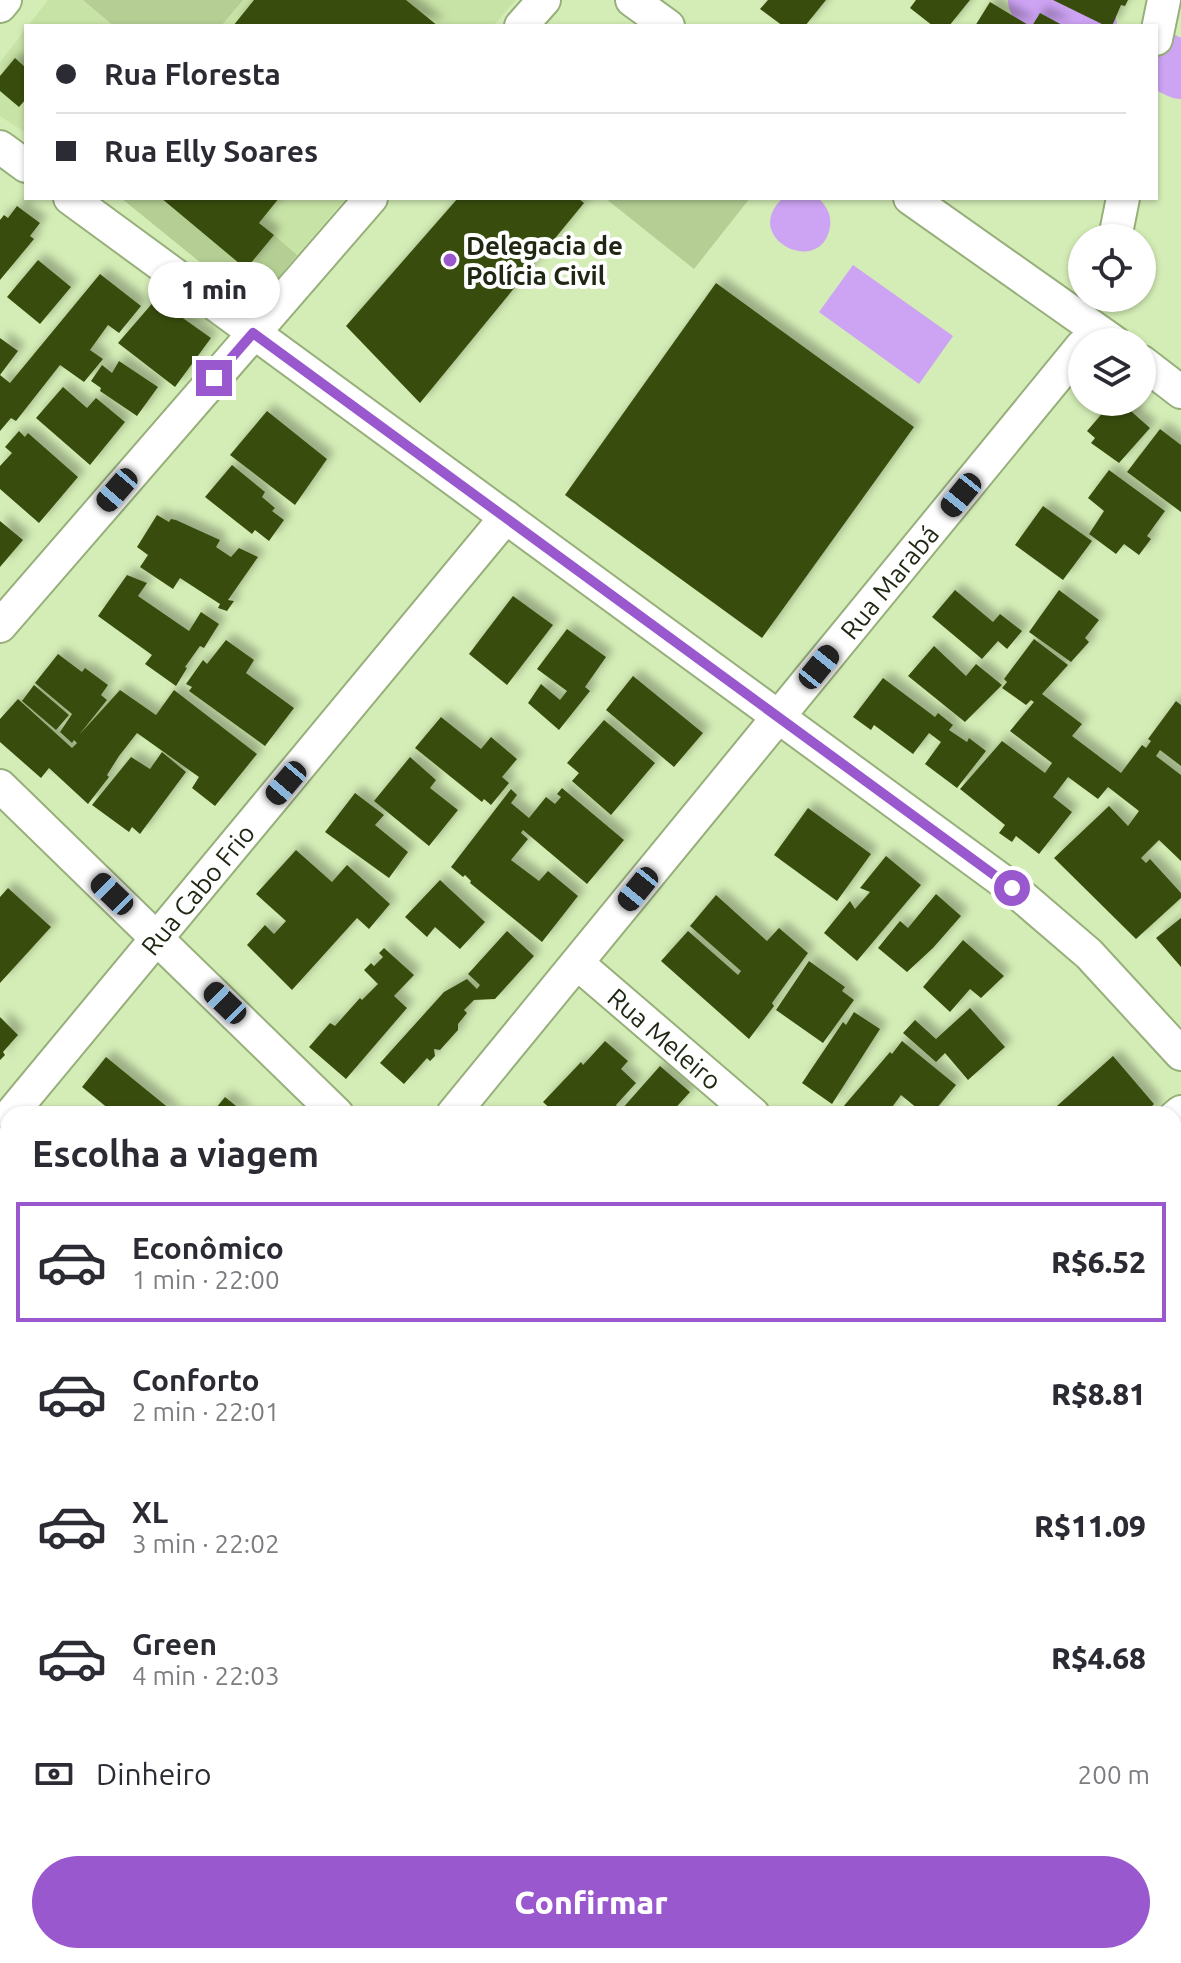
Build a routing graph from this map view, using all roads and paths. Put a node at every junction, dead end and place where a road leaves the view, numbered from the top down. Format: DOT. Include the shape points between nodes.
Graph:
graph roads {
  1 [pos="5,0"];
  2 [pos="544,0"];
  3 [pos="632,0"];
  4 [pos="1164,0"];
  5 [pos="0,6"];
  6 [pos="523,24"];
  7 [pos="665,24"];
  8 [pos="1158,28"];
  9 [pos="0,147"];
  10 [pos="24,165"];
  11 [pos="73,200"];
  12 [pos="369,200"];
  13 [pos="913,200"];
  14 [pos="1123,200"];
  15 [pos="1118,224"];
  16 [pos="1078,328"];
  17 [pos="253,333"];
  18 [pos="1068,371"];
  19 [pos="1156,373"];
  20 [pos="1181,392"];
  21 [pos="506,517"];
  22 [pos="0,626"];
  23 [pos="779,717"];
  24 [pos="0,786"];
  25 [pos="157,937"];
  26 [pos="577,963"];
  27 [pos="1181,1054"];
  28 [pos="17,1106"];
  29 [pos="329,1106"];
  30 [pos="460,1106"];
  31 [pos="744,1106"];
  1 -- 5 [label="street"];
  2 -- 6 [label="street"];
  3 -- 7 [label="street"];
  4 -- 8 [label="street"];
  9 -- 10 [label="street"];
  11 -- 17 [label="street"];
  12 -- 17 [label="street"];
  13 -- 16 [label="street"];
  14 -- 15 [label="street"];
  17 -- 21 [label="street"];
  17 -- 22 [label="street"];
  18 -- 23 [label="street, Rua Marabá"];
  19 -- 20 [label="street"];
  21 -- 23 [label="street"];
  21 -- 25 [label="street, Rua Cabo Frio"];
  23 -- 26 [label="street, Rua Marabá"];
  23 -- 27 [label="street" via="1053,920"];
  24 -- 25 [label="street"];
  25 -- 28 [label="street, Rua Cabo Frio"];
  25 -- 29 [label="street"];
  26 -- 30 [label="street, Rua Marabá"];
  26 -- 31 [label="street, Rua Meleiro"];
}
